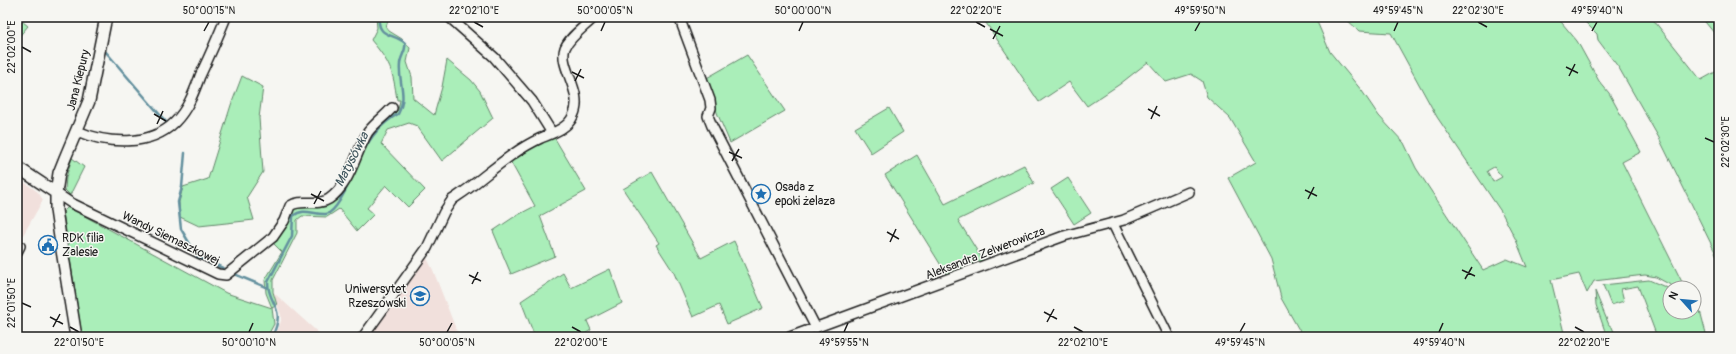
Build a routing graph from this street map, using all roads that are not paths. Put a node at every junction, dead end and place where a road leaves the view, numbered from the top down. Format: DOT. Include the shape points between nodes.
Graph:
graph roads {
  1 [pos="106,17"];
  2 [pos="226,17"];
  3 [pos="449,17"];
  4 [pos="594,17"];
  5 [pos="678,17"];
  6 [pos="392,108"];
  7 [pos="77,131"];
  8 [pos="552,133"];
  9 [pos="17,167"];
  10 [pos="1189,192"];
  11 [pos="56,194"];
  12 [pos="1113,224"];
  13 [pos="816,328"];
  14 [pos="76,337"];
  15 [pos="363,337"];
  16 [pos="790,337"];
  17 [pos="1169,337"];
  1 -- 7 [label="street, Jana Kiepury" via="89,101"];
  2 -- 7 [label="street" via="187,106 166,129 148,137 121,141 94,138"];
  3 -- 8 [label="street" via="494,56 532,101"];
  4 -- 8 [label="street" via="565,49 565,60 575,91 576,107 569,123"];
  5 -- 13 [label="street" via="710,100 708,116 712,126"];
  6 -- 11 [label="street, Wandy Siemaszkowej" via="367,134 351,169 333,195 323,202 298,203 290,206 273,237 226,275 218,274"];
  7 -- 11 [label="street, Jana Kiepury" via="59,172"];
  8 -- 15 [label="street" via="518,150 452,200 427,248"];
  9 -- 11 [label="street"];
  10 -- 12 [label="street, Aleksandra Zelwerowicza"];
  11 -- 14 [label="street, Jana Kiepury" via="56,210"];
  12 -- 13 [label="street, Aleksandra Zelwerowicza" via="1064,236"];
  12 -- 17 [label="street"];
  13 -- 16 [label="street, Aleksandra Zelwerowicza"];
}
